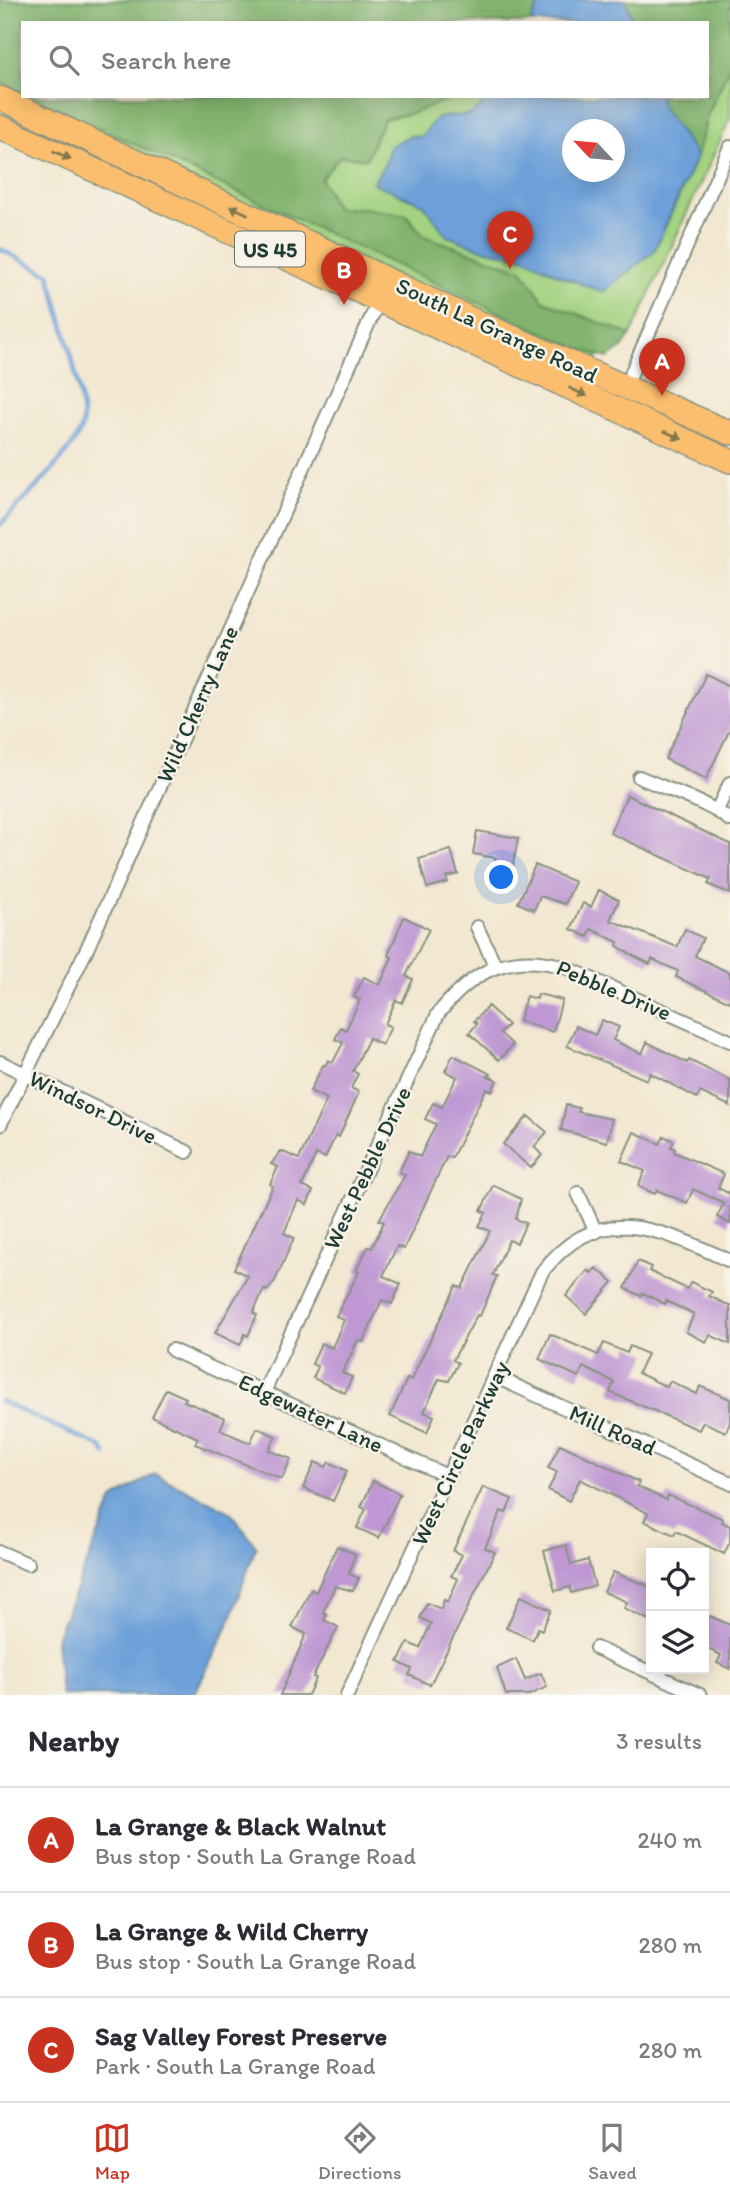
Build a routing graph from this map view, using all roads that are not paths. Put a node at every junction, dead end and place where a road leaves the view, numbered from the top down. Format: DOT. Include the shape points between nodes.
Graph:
graph roads {
  1 [pos="0,99"];
  2 [pos="0,127"];
  3 [pos="730,147"];
  4 [pos="385,290"];
  5 [pos="620,399"];
  6 [pos="730,433"];
  7 [pos="730,461"];
  8 [pos="639,777"];
  9 [pos="730,783"];
  10 [pos="717,810"];
  11 [pos="730,820"];
  12 [pos="477,927"];
  13 [pos="496,967"];
  14 [pos="730,1041"];
  15 [pos="0,1062"];
  16 [pos="23,1073"];
  17 [pos="0,1125"];
  18 [pos="187,1152"];
  19 [pos="578,1193"];
  20 [pos="596,1232"];
  21 [pos="730,1261"];
  22 [pos="173,1350"];
  23 [pos="496,1377"];
  24 [pos="264,1392"];
  25 [pos="449,1477"];
  26 [pos="730,1483"];
  27 [pos="0,1552"];
  28 [pos="28,1564"];
  29 [pos="596,1647"];
  30 [pos="347,1695"];
  31 [pos="700,1695"];
  4 -- 1 [label="highway, South La Grange Road / US 45, one-way"];
  2 -- 4 [label="highway, South La Grange Road / US 45, one-way"];
  3 -- 5 [label="street"];
  4 -- 5 [label="highway, South La Grange Road / US 45"];
  4 -- 16 [label="street, Wild Cherry Lane" via="90,941"];
  5 -- 6 [label="highway, South La Grange Road / US 45"];
  5 -- 7 [label="highway, South La Grange Road / US 45, one-way"];
  8 -- 10 [label="street"];
  9 -- 10 [label="street"];
  10 -- 11 [label="street"];
  12 -- 13 [label="street"];
  13 -- 14 [label="street, Pebble Drive" via="541,960 565,967"];
  13 -- 24 [label="street, West Pebble Drive" via="454,993 438,1014"];
  15 -- 16 [label="street, Windsor Drive"];
  16 -- 17 [label="street, Wild Cherry Lane"];
  16 -- 18 [label="street, Windsor Drive"];
  19 -- 20 [label="street"];
  20 -- 21 [label="street, West Circle Parkway" via="646,1227"];
  20 -- 23 [label="street, West Circle Parkway" via="555,1255 542,1272"];
  22 -- 24 [label="street, Edgewater Lane"];
  23 -- 25 [label="street, West Circle Parkway"];
  23 -- 26 [label="street, Mill Road"];
  24 -- 25 [label="street, Edgewater Lane"];
  25 -- 30 [label="street, West Circle Parkway"];
  27 -- 28 [label="street"];
  29 -- 31 [label="street"];
}
